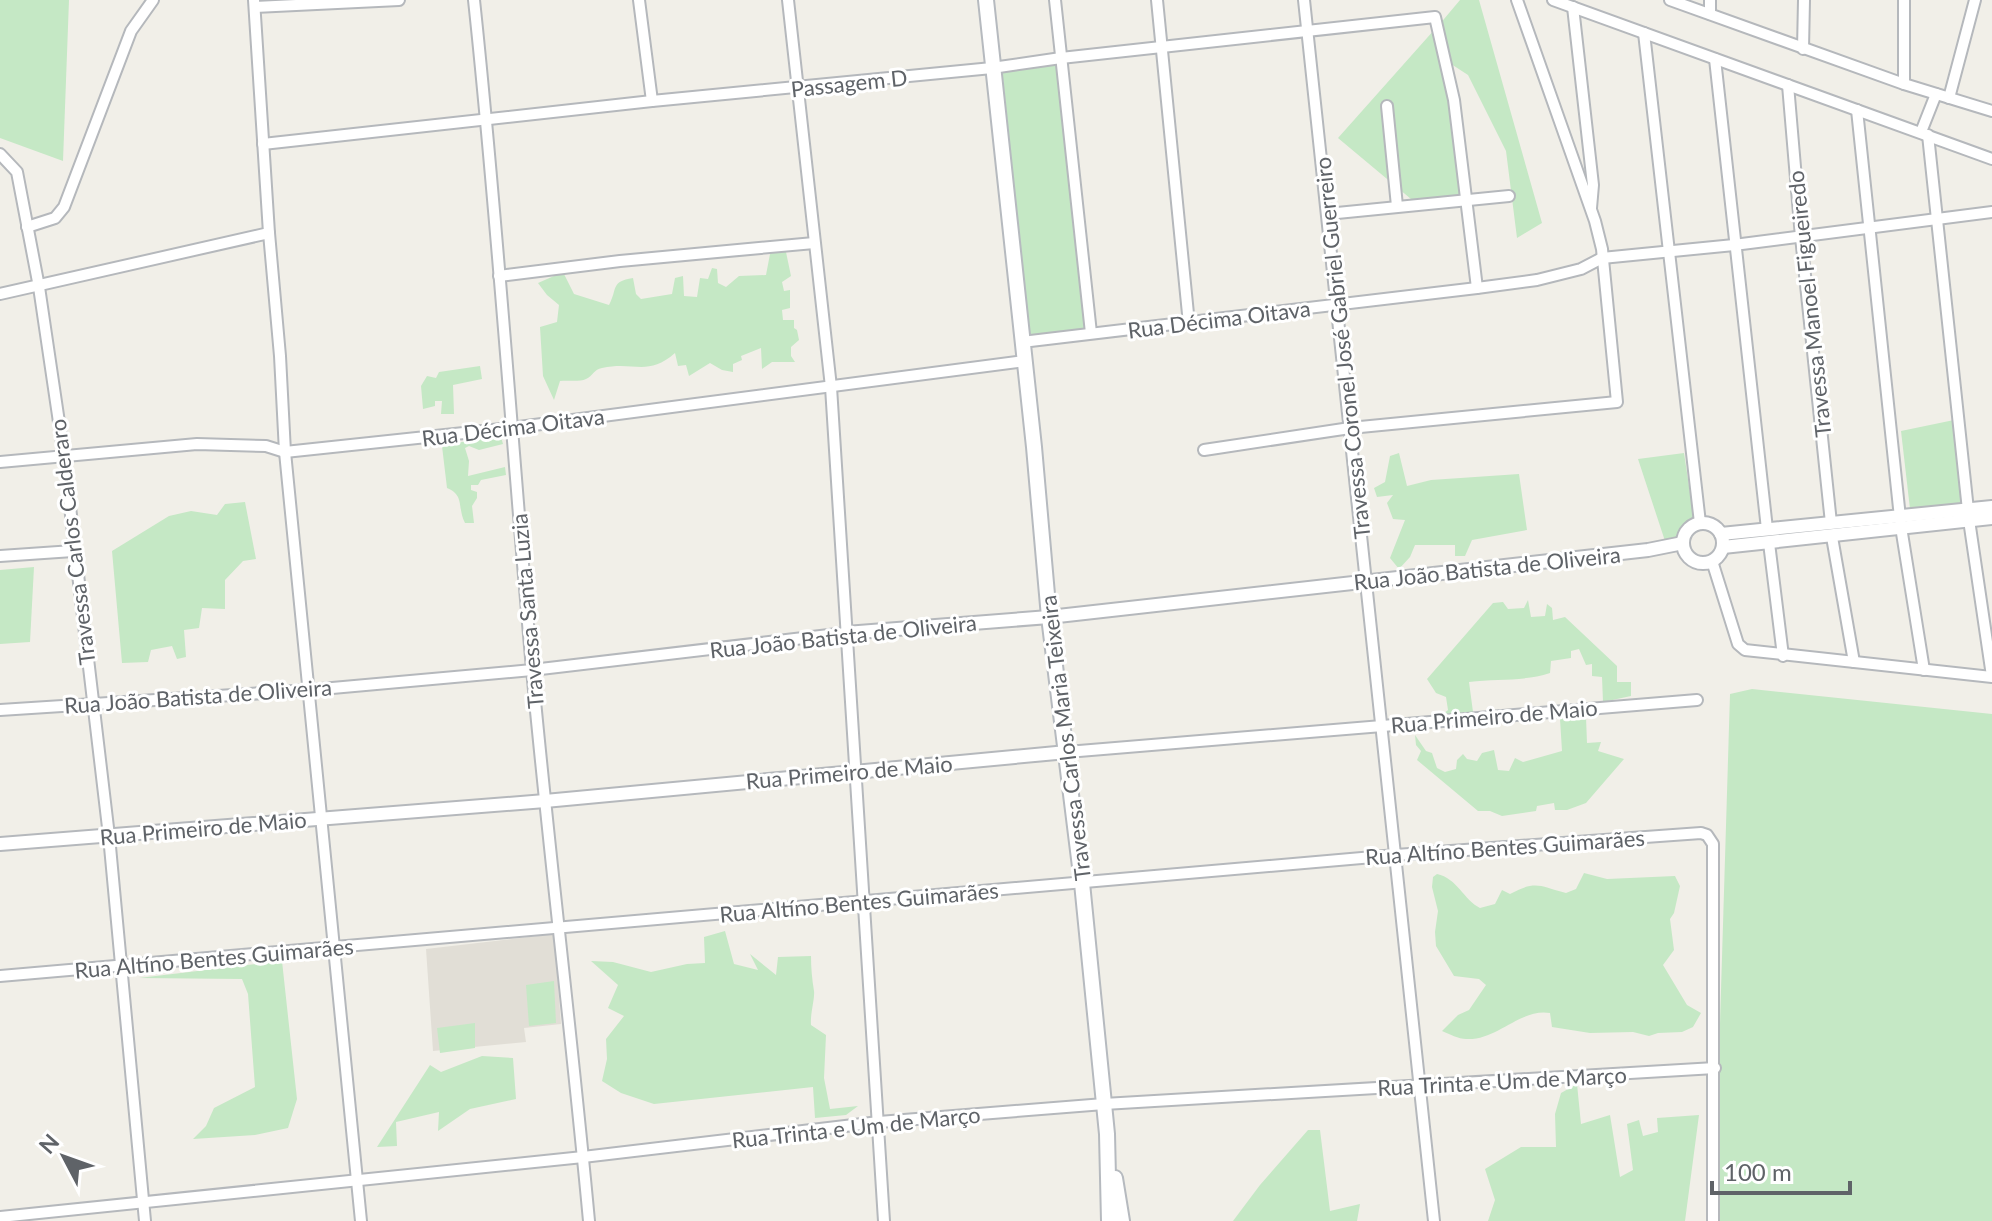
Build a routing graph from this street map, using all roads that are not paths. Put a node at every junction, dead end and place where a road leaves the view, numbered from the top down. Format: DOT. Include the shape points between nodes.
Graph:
graph roads {
  1 [pos="153,0"];
  2 [pos="399,0"];
  3 [pos="474,0"];
  4 [pos="639,0"];
  5 [pos="788,0"];
  6 [pos="986,0"];
  7 [pos="1055,0"];
  8 [pos="1157,0"];
  9 [pos="1304,0"];
  10 [pos="1517,0"];
  11 [pos="1553,0"];
  12 [pos="1670,0"];
  13 [pos="1710,0"];
  14 [pos="1804,0"];
  15 [pos="1904,0"];
  16 [pos="1975,0"];
  17 [pos="358,1"];
  18 [pos="254,3"];
  19 [pos="1573,7"];
  20 [pos="1710,14"];
  21 [pos="1307,31"];
  22 [pos="1644,33"];
  23 [pos="1161,48"];
  24 [pos="1803,49"];
  25 [pos="1061,58"];
  26 [pos="1715,59"];
  27 [pos="992,68"];
  28 [pos="1904,84"];
  29 [pos="1788,85"];
  30 [pos="798,88"];
  31 [pos="1936,94"];
  32 [pos="1949,98"];
  33 [pos="652,101"];
  34 [pos="1387,106"];
  35 [pos="1857,110"];
  36 [pos="1992,111"];
  37 [pos="486,119"];
  38 [pos="1924,134"];
  39 [pos="263,144"];
  40 [pos="2,154"];
  41 [pos="1992,159"];
  42 [pos="1509,196"];
  43 [pos="1465,199"];
  44 [pos="1397,206"];
  45 [pos="1591,210"];
  46 [pos="1992,212"];
  47 [pos="1327,214"];
  48 [pos="1938,219"];
  49 [pos="27,227"];
  50 [pos="1870,228"];
  51 [pos="269,233"];
  52 [pos="1801,237"];
  53 [pos="814,243"];
  54 [pos="1734,245"];
  55 [pos="1669,252"];
  56 [pos="1602,258"];
  57 [pos="499,276"];
  58 [pos="39,287"];
  59 [pos="1477,288"];
  60 [pos="0,294"];
  61 [pos="1336,305"];
  62 [pos="1189,324"];
  63 [pos="1091,333"];
  64 [pos="1022,342"];
  65 [pos="1025,361"];
  66 [pos="831,387"];
  67 [pos="511,428"];
  68 [pos="1350,428"];
  69 [pos="1204,450"];
  70 [pos="285,452"];
  71 [pos="64,456"];
  72 [pos="0,462"];
  73 [pos="1992,507"];
  74 [pos="1968,515"];
  75 [pos="1992,518"];
  76 [pos="1900,522"];
  77 [pos="1700,523"];
  78 [pos="1832,530"];
  79 [pos="1768,536"];
  80 [pos="1722,541"];
  81 [pos="1683,543"];
  82 [pos="73,551"];
  83 [pos="0,556"];
  84 [pos="1712,561"];
  85 [pos="1367,582"];
  86 [pos="1049,617"];
  87 [pos="846,633"];
  88 [pos="1783,656"];
  89 [pos="1854,662"];
  90 [pos="532,670"];
  91 [pos="1924,670"];
  92 [pos="1992,676"];
  93 [pos="310,690"];
  94 [pos="1697,700"];
  95 [pos="92,702"];
  96 [pos="0,710"];
  97 [pos="1383,725"];
  98 [pos="1067,752"];
  99 [pos="854,772"];
  100 [pos="545,801"];
  101 [pos="320,818"];
  102 [pos="109,836"];
  103 [pos="0,844"];
  104 [pos="1396,855"];
  105 [pos="1082,883"];
  106 [pos="864,901"];
  107 [pos="558,929"];
  108 [pos="334,948"];
  109 [pos="122,964"];
  110 [pos="0,976"];
  111 [pos="1715,1068"];
  112 [pos="1419,1086"];
  113 [pos="1104,1104"];
  114 [pos="879,1122"];
  115 [pos="583,1157"];
  116 [pos="358,1180"];
  117 [pos="143,1202"];
  118 [pos="0,1217"];
  119 [pos="1116,1220"];
  120 [pos="145,1221"];
  121 [pos="361,1221"];
  122 [pos="589,1221"];
  123 [pos="884,1221"];
  124 [pos="1098,1221"];
  125 [pos="1434,1221"];
  126 [pos="1713,1221"];
  1 -- 49 [label="street" via="131,31 64,207 55,218"];
  2 -- 17 [label="street"];
  3 -- 37 [label="street, Travessa Santa Luzia"];
  4 -- 33 [label="street"];
  5 -- 30 [label="street"];
  6 -- 27 [label="main road, Travessa Carlos Maria Teixeira"];
  7 -- 25 [label="street"];
  8 -- 23 [label="street"];
  9 -- 21 [label="street, Travessa Coronel José Gabriel Guerreiro"];
  10 -- 45 [label="street"];
  11 -- 19 [label="street"];
  12 -- 20 [label="street"];
  13 -- 20 [label="street"];
  14 -- 24 [label="street"];
  15 -- 28 [label="street"];
  16 -- 32 [label="street"];
  17 -- 18 [label="street"];
  18 -- 39 [label="street"];
  19 -- 22 [label="street"];
  19 -- 45 [label="street" via="1593,185"];
  20 -- 24 [label="street"];
  21 -- 23 [label="street, Passagem D"];
  21 -- 43 [label="street, Passagem D" via="1435,17 1454,100"];
  21 -- 47 [label="street, Travessa Coronel José Gabriel Guerreiro"];
  22 -- 26 [label="street"];
  22 -- 55 [label="street"];
  23 -- 25 [label="street, Passagem D"];
  23 -- 62 [label="street"];
  24 -- 28 [label="street"];
  25 -- 27 [label="street, Passagem D"];
  25 -- 63 [label="street"];
  26 -- 29 [label="street"];
  26 -- 54 [label="street"];
  27 -- 30 [label="street, Passagem D"];
  27 -- 64 [label="main road, Travessa Carlos Maria Teixeira"];
  28 -- 31 [label="street"];
  29 -- 35 [label="street"];
  29 -- 52 [label="street, Travessa Manoel Figueiredo"];
  30 -- 33 [label="street, Passagem D"];
  30 -- 53 [label="street"];
  31 -- 32 [label="street"];
  31 -- 38 [label="street"];
  32 -- 36 [label="street"];
  33 -- 37 [label="street, Passagem D"];
  34 -- 44 [label="street"];
  35 -- 38 [label="street"];
  35 -- 50 [label="street"];
  37 -- 39 [label="street, Passagem D"];
  37 -- 57 [label="street, Travessa Santa Luzia"];
  38 -- 41 [label="street"];
  38 -- 48 [label="street"];
  39 -- 51 [label="street"];
  40 -- 49 [label="street, Travessa Carlos Calderaro" via="17,172"];
  42 -- 43 [label="street"];
  43 -- 44 [label="street"];
  43 -- 59 [label="street"];
  44 -- 47 [label="street"];
  45 -- 56 [label="street"];
  46 -- 48 [label="street, Rua Décima Oitava"];
  47 -- 61 [label="street, Travessa Coronel José Gabriel Guerreiro"];
  48 -- 50 [label="street, Rua Décima Oitava"];
  48 -- 74 [label="street"];
  49 -- 58 [label="street, Travessa Carlos Calderaro"];
  50 -- 52 [label="street, Rua Décima Oitava"];
  50 -- 76 [label="street"];
  51 -- 58 [label="street"];
  51 -- 70 [label="street"];
  52 -- 54 [label="street, Rua Décima Oitava"];
  52 -- 78 [label="street, Travessa Manoel Figueiredo"];
  53 -- 57 [label="street"];
  53 -- 66 [label="street"];
  54 -- 55 [label="street, Rua Décima Oitava"];
  54 -- 79 [label="street"];
  55 -- 56 [label="street, Rua Décima Oitava"];
  55 -- 77 [label="street"];
  56 -- 59 [label="street, Rua Décima Oitava" via="1537,280"];
  56 -- 68 [label="street" via="1617,402"];
  57 -- 67 [label="street, Travessa Santa Luzia"];
  58 -- 60 [label="street"];
  58 -- 71 [label="street, Travessa Carlos Calderaro"];
  59 -- 61 [label="street, Rua Décima Oitava"];
  61 -- 62 [label="street, Rua Décima Oitava"];
  61 -- 68 [label="street, Travessa Coronel José Gabriel Guerreiro"];
  62 -- 63 [label="street, Rua Décima Oitava"];
  63 -- 64 [label="street, Rua Décima Oitava"];
  64 -- 65 [label="main road, Travessa Carlos Maria Teixeira"];
  65 -- 66 [label="street, Rua Décima Oitava"];
  65 -- 86 [label="main road, Travessa Carlos Maria Teixeira"];
  66 -- 67 [label="street, Rua Décima Oitava"];
  66 -- 87 [label="street"];
  67 -- 70 [label="street, Rua Décima Oitava"];
  67 -- 90 [label="street, Travessa Santa Luzia"];
  68 -- 69 [label="street"];
  68 -- 85 [label="street, Travessa Coronel José Gabriel Guerreiro"];
  70 -- 71 [label="street, Rua Décima Oitava" via="266,446 197,444"];
  70 -- 93 [label="street"];
  71 -- 72 [label="street, Rua Décima Oitava"];
  71 -- 82 [label="street, Travessa Carlos Calderaro"];
  73 -- 74 [label="street"];
  74 -- 75 [label="street"];
  74 -- 76 [label="street"];
  74 -- 92 [label="street"];
  76 -- 78 [label="street"];
  76 -- 91 [label="street"];
  77 -- 80 [label="street" via="1713,525"];
  77 -- 81 [label="street" via="1688,530"];
  78 -- 79 [label="street"];
  78 -- 89 [label="street, Travessa Manoel Figueiredo"];
  79 -- 80 [label="street"];
  79 -- 88 [label="street"];
  80 -- 84 [label="street" via="1721,553"];
  81 -- 84 [label="street" via="1692,560"];
  81 -- 85 [label="street, Rua João Batista de Oliveira"];
  82 -- 83 [label="street"];
  82 -- 95 [label="street, Travessa Carlos Calderaro"];
  84 -- 88 [label="street" via="1740,647"];
  85 -- 86 [label="street, Rua João Batista de Oliveira"];
  85 -- 97 [label="street, Travessa Coronel José Gabriel Guerreiro"];
  86 -- 87 [label="street, Rua João Batista de Oliveira"];
  86 -- 98 [label="main road, Travessa Carlos Maria Teixeira"];
  87 -- 90 [label="street, Rua João Batista de Oliveira"];
  87 -- 99 [label="street"];
  88 -- 89 [label="street"];
  89 -- 91 [label="street"];
  90 -- 93 [label="street, Rua João Batista de Oliveira"];
  90 -- 100 [label="street, Travessa Santa Luzia"];
  91 -- 92 [label="street"];
  93 -- 95 [label="street, Rua João Batista de Oliveira"];
  93 -- 101 [label="street"];
  94 -- 97 [label="street, Rua Primeiro de Maio"];
  95 -- 96 [label="street, Rua João Batista de Oliveira"];
  95 -- 102 [label="street, Travessa Carlos Calderaro"];
  97 -- 98 [label="street, Rua Primeiro de Maio"];
  97 -- 104 [label="street, Travessa Coronel José Gabriel Guerreiro"];
  98 -- 99 [label="street, Rua Primeiro de Maio"];
  98 -- 105 [label="main road, Travessa Carlos Maria Teixeira"];
  99 -- 100 [label="street, Rua Primeiro de Maio"];
  99 -- 106 [label="street"];
  100 -- 101 [label="street, Rua Primeiro de Maio"];
  100 -- 107 [label="street, Travessa Santa Luzia"];
  101 -- 102 [label="street, Rua Primeiro de Maio"];
  101 -- 108 [label="street"];
  102 -- 103 [label="street, Rua Primeiro de Maio"];
  102 -- 109 [label="street, Travessa Carlos Calderaro"];
  104 -- 105 [label="street, Rua Altíno Bentes Guimarães"];
  104 -- 111 [label="street, Rua Altíno Bentes Guimarães" via="1707,835 1713,844"];
  104 -- 112 [label="street, Travessa Coronel José Gabriel Guerreiro"];
  105 -- 106 [label="street, Rua Altíno Bentes Guimarães"];
  105 -- 113 [label="main road, Travessa Carlos Maria Teixeira"];
  106 -- 107 [label="street, Rua Altíno Bentes Guimarães"];
  106 -- 114 [label="street"];
  107 -- 108 [label="street, Rua Altíno Bentes Guimarães"];
  107 -- 115 [label="street, Travessa Santa Luzia"];
  108 -- 109 [label="street, Rua Altíno Bentes Guimarães"];
  108 -- 116 [label="street"];
  109 -- 110 [label="street, Rua Altíno Bentes Guimarães"];
  109 -- 117 [label="street, Travessa Carlos Calderaro"];
  111 -- 112 [label="street, Rua Trinta e Um de Março"];
  111 -- 126 [label="street"];
  112 -- 113 [label="street, Rua Trinta e Um de Março"];
  112 -- 125 [label="street, Travessa Coronel José Gabriel Guerreiro"];
  113 -- 114 [label="street, Rua Trinta e Um de Março"];
  113 -- 119 [label="main road, Travessa Carlos Maria Teixeira"];
  114 -- 115 [label="street, Rua Trinta e Um de Março"];
  114 -- 123 [label="street"];
  115 -- 116 [label="street, Rua Trinta e Um de Março"];
  115 -- 122 [label="street, Travessa Santa Luzia"];
  116 -- 117 [label="street, Rua Trinta e Um de Março"];
  116 -- 121 [label="street"];
  117 -- 118 [label="street, Rua Trinta e Um de Março"];
  117 -- 120 [label="street, Travessa Carlos Calderaro"];
  119 -- 124 [label="street"];
}
